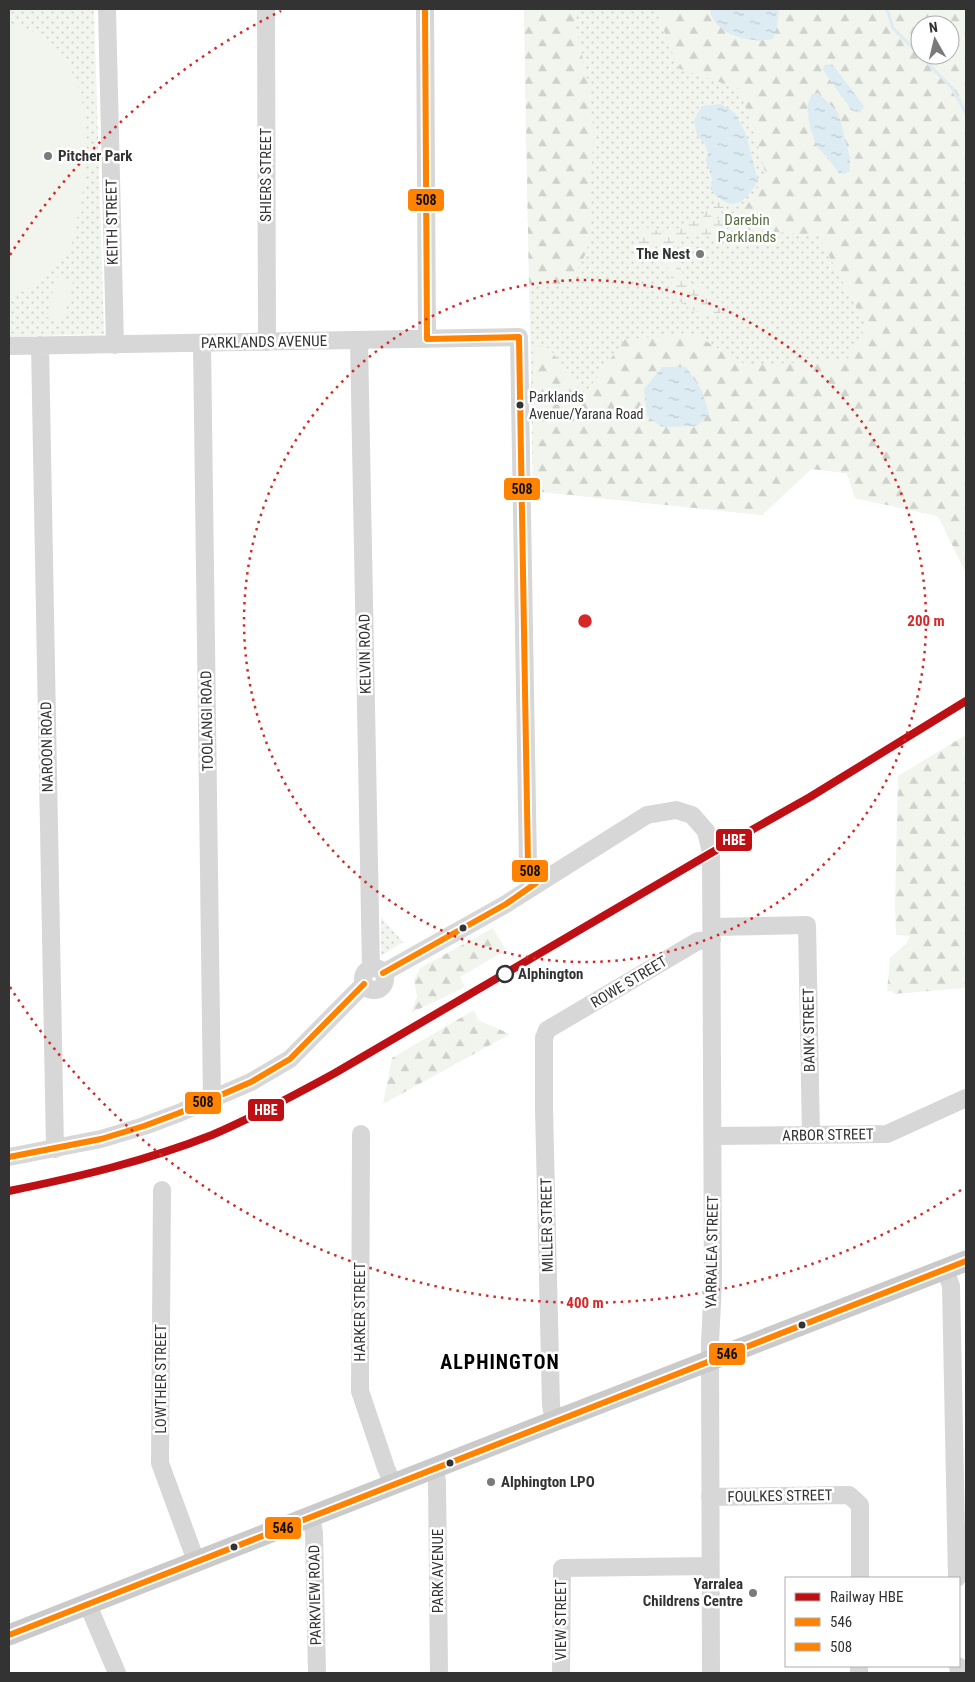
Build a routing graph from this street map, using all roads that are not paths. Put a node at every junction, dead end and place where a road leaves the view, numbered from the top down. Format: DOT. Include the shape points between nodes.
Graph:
graph roads {
  1 [pos="107,9"];
  2 [pos="266,9"];
  3 [pos="425,9"];
  4 [pos="427,339"];
  5 [pos="359,340"];
  6 [pos="267,342"];
  7 [pos="202,343"];
  8 [pos="115,344"];
  9 [pos="40,345"];
  10 [pos="9,346"];
  11 [pos="536,883"];
  12 [pos="807,925"];
  13 [pos="712,934"];
  14 [pos="377,971"];
  15 [pos="547,1030"];
  16 [pos="966,1098"];
  17 [pos="212,1099"];
  18 [pos="361,1134"];
  19 [pos="811,1135"];
  20 [pos="713,1136"];
  21 [pos="55,1149"];
  22 [pos="9,1158"];
  23 [pos="162,1190"];
  24 [pos="966,1261"];
  25 [pos="945,1269"];
  26 [pos="710,1361"];
  27 [pos="554,1421"];
  28 [pos="960,1425"];
  29 [pos="434,1469"];
  30 [pos="393,1484"];
  31 [pos="710,1497"];
  32 [pos="310,1516"];
  33 [pos="196,1561"];
  34 [pos="710,1566"];
  35 [pos="860,1577"];
  36 [pos="957,1577"];
  37 [pos="88,1604"];
  38 [pos="9,1635"];
  39 [pos="117,1673"];
  40 [pos="317,1673"];
  41 [pos="439,1673"];
  42 [pos="561,1673"];
  43 [pos="711,1673"];
  1 -- 8 [label="street, KEITH STREET"];
  2 -- 6 [label="street, SHIERS STREET"];
  3 -- 4 [label="street"];
  4 -- 5 [label="street, PARKLANDS AVENUE"];
  4 -- 11 [label="street, PARKLANDS AVENUE" via="519,337 528,866"];
  5 -- 6 [label="street, PARKLANDS AVENUE"];
  5 -- 14 [label="street, KELVIN ROAD"];
  6 -- 7 [label="street, PARKLANDS AVENUE"];
  7 -- 8 [label="street, PARKLANDS AVENUE"];
  7 -- 17 [label="street, TOOLANGI ROAD"];
  8 -- 9 [label="street, PARKLANDS AVENUE"];
  9 -- 10 [label="street, PARKLANDS AVENUE"];
  9 -- 21 [label="street, NAROON ROAD"];
  11 -- 13 [label="street, YARRALEA STREET" via="647,815 682,811 692,816 706,831 711,853"];
  11 -- 14 [label="street" via="506,904"];
  12 -- 13 [label="street, ROWE STREET"];
  12 -- 19 [label="street, BANK STREET"];
  13 -- 15 [label="street, ROWE STREET"];
  13 -- 20 [label="street, YARRALEA STREET"];
  14 -- 17 [label="street" via="384,984 379,989 369,989 364,984 290,1059 251,1082"];
  15 -- 27 [label="street, MILLER STREET" via="544,1038 544,1108 551,1409"];
  16 -- 19 [label="street, ARBOR STREET" via="887,1134"];
  17 -- 21 [label="street" via="144,1126"];
  18 -- 30 [label="street, HARKER STREET" via="360,1391"];
  19 -- 20 [label="street, ARBOR STREET"];
  20 -- 26 [label="street, YARRALEA STREET" via="714,1283"];
  21 -- 22 [label="street"];
  23 -- 33 [label="street, LOWTHER STREET" via="160,1463"];
  24 -- 25 [label="main road"];
  25 -- 26 [label="main road"];
  25 -- 28 [label="street" via="951,1286"];
  26 -- 27 [label="main road"];
  26 -- 31 [label="street, YARRALEA STREET"];
  27 -- 29 [label="main road"];
  28 -- 36 [label="street"];
  29 -- 30 [label="main road"];
  29 -- 41 [label="street, PARK AVENUE" via="437,1482"];
  30 -- 32 [label="main road"];
  31 -- 34 [label="street, YARRALEA STREET"];
  31 -- 35 [label="street, FOULKES STREET" via="849,1495 860,1505"];
  32 -- 33 [label="main road"];
  32 -- 40 [label="street, PARKVIEW ROAD" via="314,1533"];
  33 -- 37 [label="main road"];
  34 -- 42 [label="street, VIEW STREET" via="562,1568"];
  34 -- 43 [label="street, YARRALEA STREET"];
  37 -- 38 [label="main road"];
  37 -- 39 [label="street"];
}
